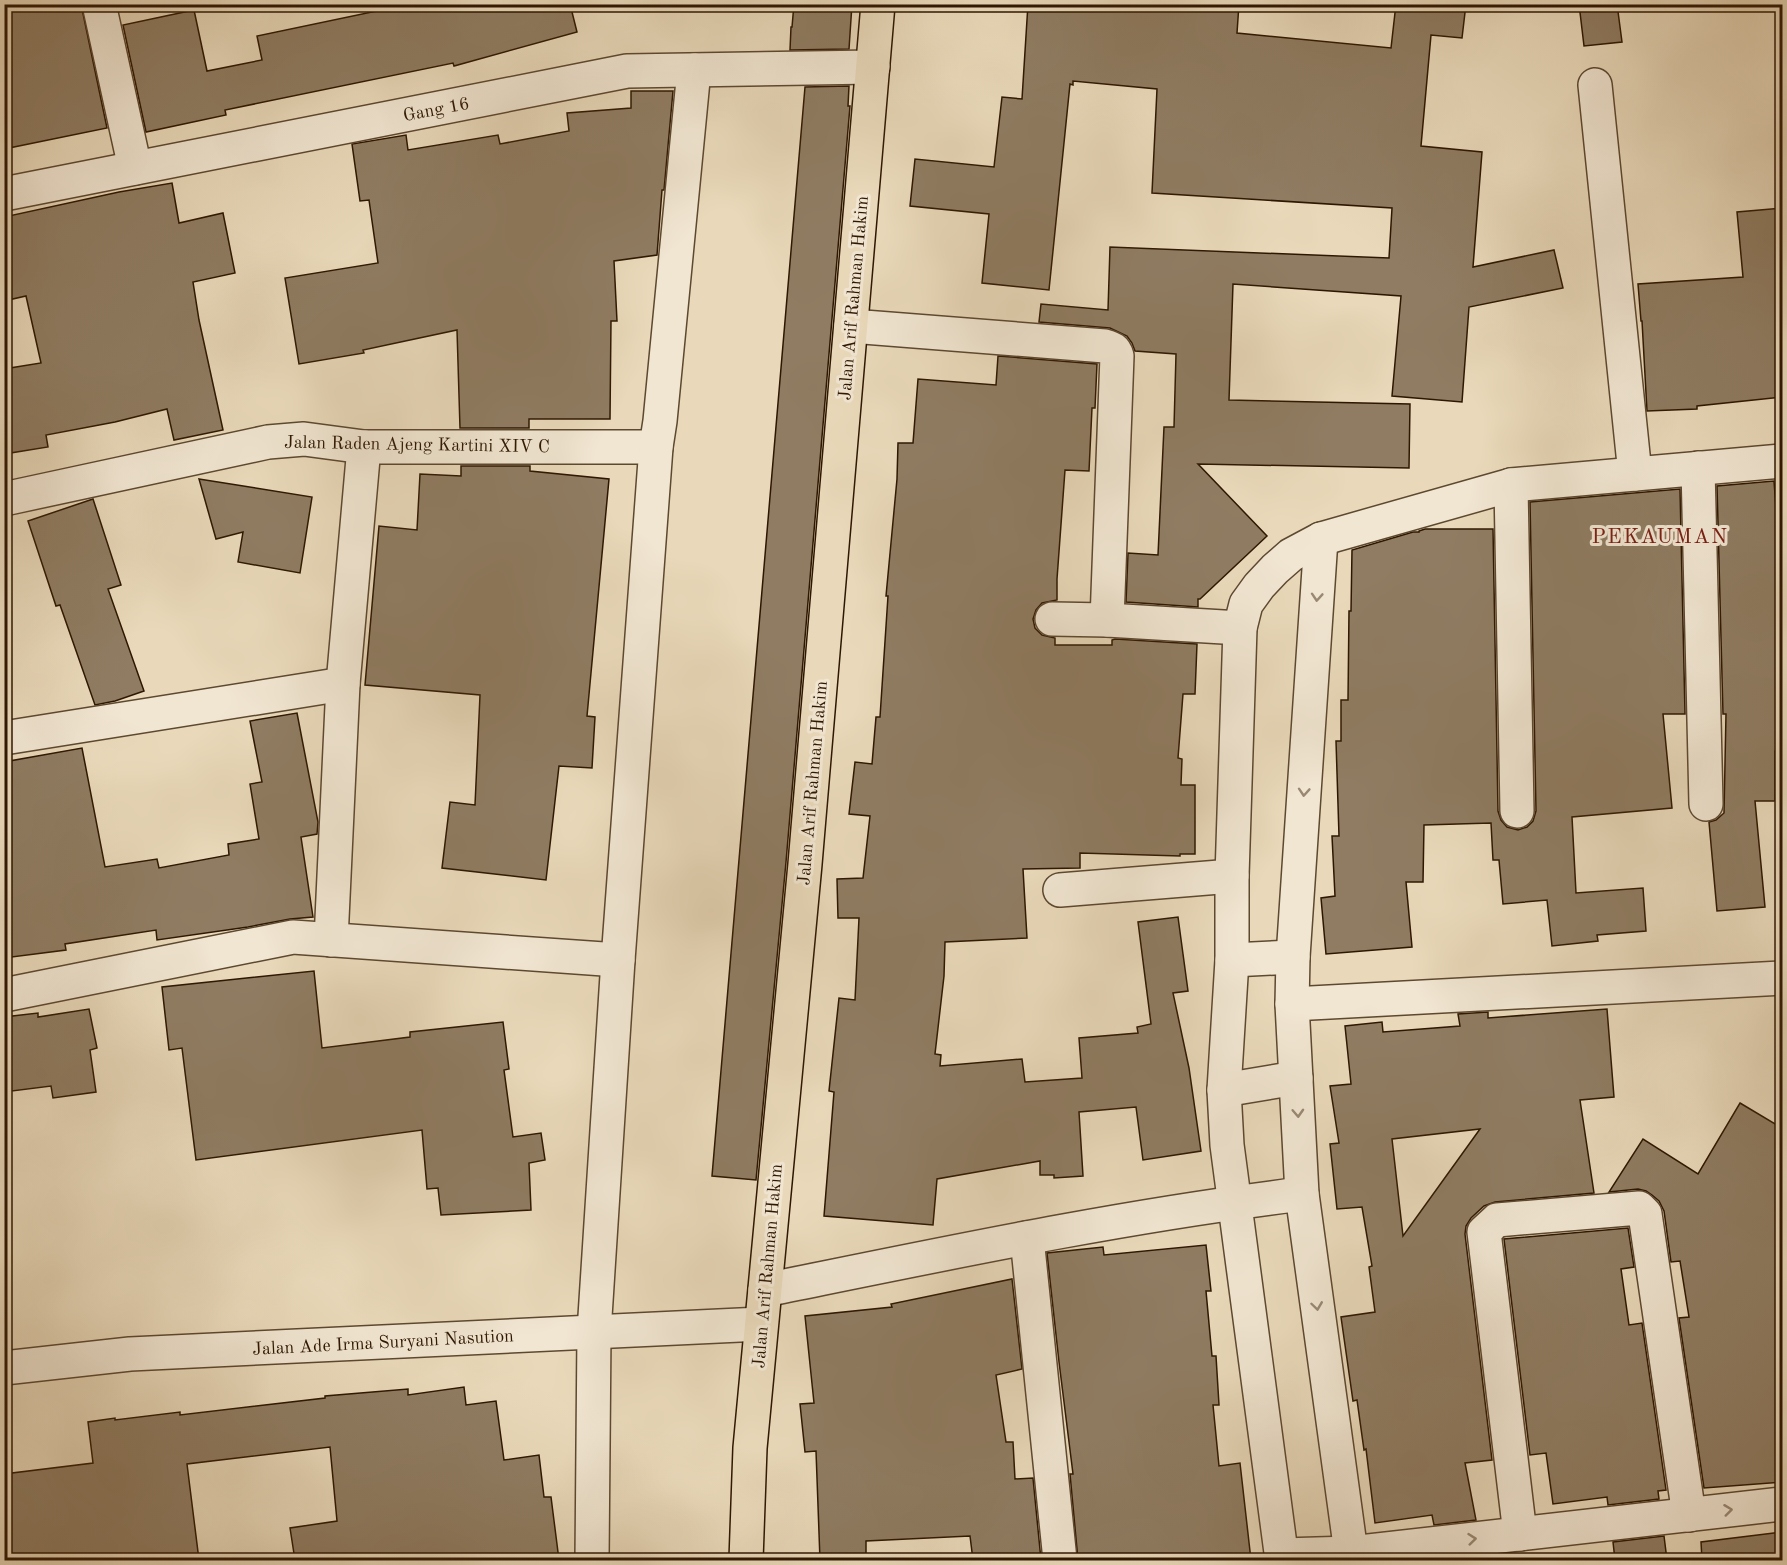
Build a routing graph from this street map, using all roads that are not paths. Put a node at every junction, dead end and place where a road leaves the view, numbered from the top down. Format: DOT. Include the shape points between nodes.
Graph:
graph roads {
  1 [pos="99,4"];
  2 [pos="878,4"];
  3 [pos="873,67"];
  4 [pos="694,70"];
  5 [pos="1595,85"];
  6 [pos="135,168"];
  7 [pos="4,194"];
  8 [pos="851,326"];
  9 [pos="364,447"];
  10 [pos="656,447"];
  11 [pos="1782,461"];
  12 [pos="1698,468"];
  13 [pos="1635,474"];
  14 [pos="1511,485"];
  15 [pos="4,499"];
  16 [pos="1321,539"];
  17 [pos="1052,619"];
  18 [pos="1107,620"];
  19 [pos="1240,628"];
  20 [pos="343,684"];
  21 [pos="4,738"];
  22 [pos="1706,804"];
  23 [pos="1517,811"];
  24 [pos="1232,876"];
  25 [pos="1060,890"];
  26 [pos="331,940"];
  27 [pos="1293,957"];
  28 [pos="618,960"];
  29 [pos="1232,960"];
  30 [pos="1782,978"];
  31 [pos="4,995"];
  32 [pos="1292,1004"];
  33 [pos="1296,1077"];
  34 [pos="1224,1090"];
  35 [pos="1302,1194"];
  36 [pos="1236,1202"];
  37 [pos="1027,1238"];
  38 [pos="765,1290"];
  39 [pos="761,1324"];
  40 [pos="594,1332"];
  41 [pos="4,1368"];
  42 [pos="1782,1504"];
  43 [pos="1689,1515"];
  44 [pos="1520,1534"];
  45 [pos="1352,1557"];
  46 [pos="1282,1558"];
  47 [pos="592,1560"];
  48 [pos="746,1560"];
  49 [pos="1060,1560"];
  1 -- 6 [label="street"];
  2 -- 3 [label="main road, Jalan Arif Rahman Hakim"];
  3 -- 4 [label="street, Gang 16"];
  3 -- 8 [label="main road, Jalan Arif Rahman Hakim"];
  4 -- 6 [label="street, Gang 16" via="627,71"];
  4 -- 10 [label="street"];
  5 -- 13 [label="street"];
  6 -- 7 [label="street, Gang 16"];
  8 -- 18 [label="street" via="1112,348 1117,356"];
  8 -- 38 [label="main road, Jalan Arif Rahman Hakim"];
  9 -- 10 [label="street, Jalan Raden Ajeng Kartini XIV C"];
  9 -- 15 [label="street, Jalan Raden Ajeng Kartini XIV C" via="304,439 268,442"];
  9 -- 20 [label="street"];
  10 -- 28 [label="street"];
  11 -- 12 [label="street"];
  12 -- 13 [label="street"];
  12 -- 22 [label="street"];
  13 -- 14 [label="street"];
  14 -- 16 [label="street"];
  14 -- 23 [label="street"];
  16 -- 19 [label="street" via="1292,555 1259,586 1246,604"];
  16 -- 27 [label="street, one-way"];
  17 -- 18 [label="street"];
  18 -- 19 [label="street"];
  19 -- 24 [label="street"];
  20 -- 21 [label="street"];
  20 -- 26 [label="street"];
  24 -- 25 [label="street"];
  24 -- 29 [label="street"];
  26 -- 28 [label="street"];
  26 -- 31 [label="street" via="293,937"];
  27 -- 29 [label="street"];
  27 -- 32 [label="street"];
  28 -- 40 [label="street"];
  29 -- 34 [label="street"];
  30 -- 32 [label="street"];
  32 -- 33 [label="street"];
  33 -- 34 [label="street"];
  33 -- 35 [label="street, one-way"];
  34 -- 36 [label="street"];
  35 -- 36 [label="street"];
  35 -- 45 [label="street, one-way"];
  36 -- 37 [label="street"];
  36 -- 46 [label="street"];
  37 -- 38 [label="street"];
  37 -- 49 [label="street"];
  38 -- 39 [label="main road, Jalan Arif Rahman Hakim"];
  39 -- 40 [label="street, Jalan Ade Irma Suryani Nasution"];
  39 -- 48 [label="main road, Jalan Arif Rahman Hakim" via="750,1448"];
  40 -- 41 [label="street, Jalan Ade Irma Suryani Nasution" via="130,1353"];
  40 -- 47 [label="street"];
  43 -- 42 [label="street, one-way"];
  43 -- 44 [label="street"];
  43 -- 44 [label="street" via="1645,1214 1639,1208 1497,1220 1484,1232"];
  45 -- 44 [label="street, one-way"];
  45 -- 46 [label="street"];
}
